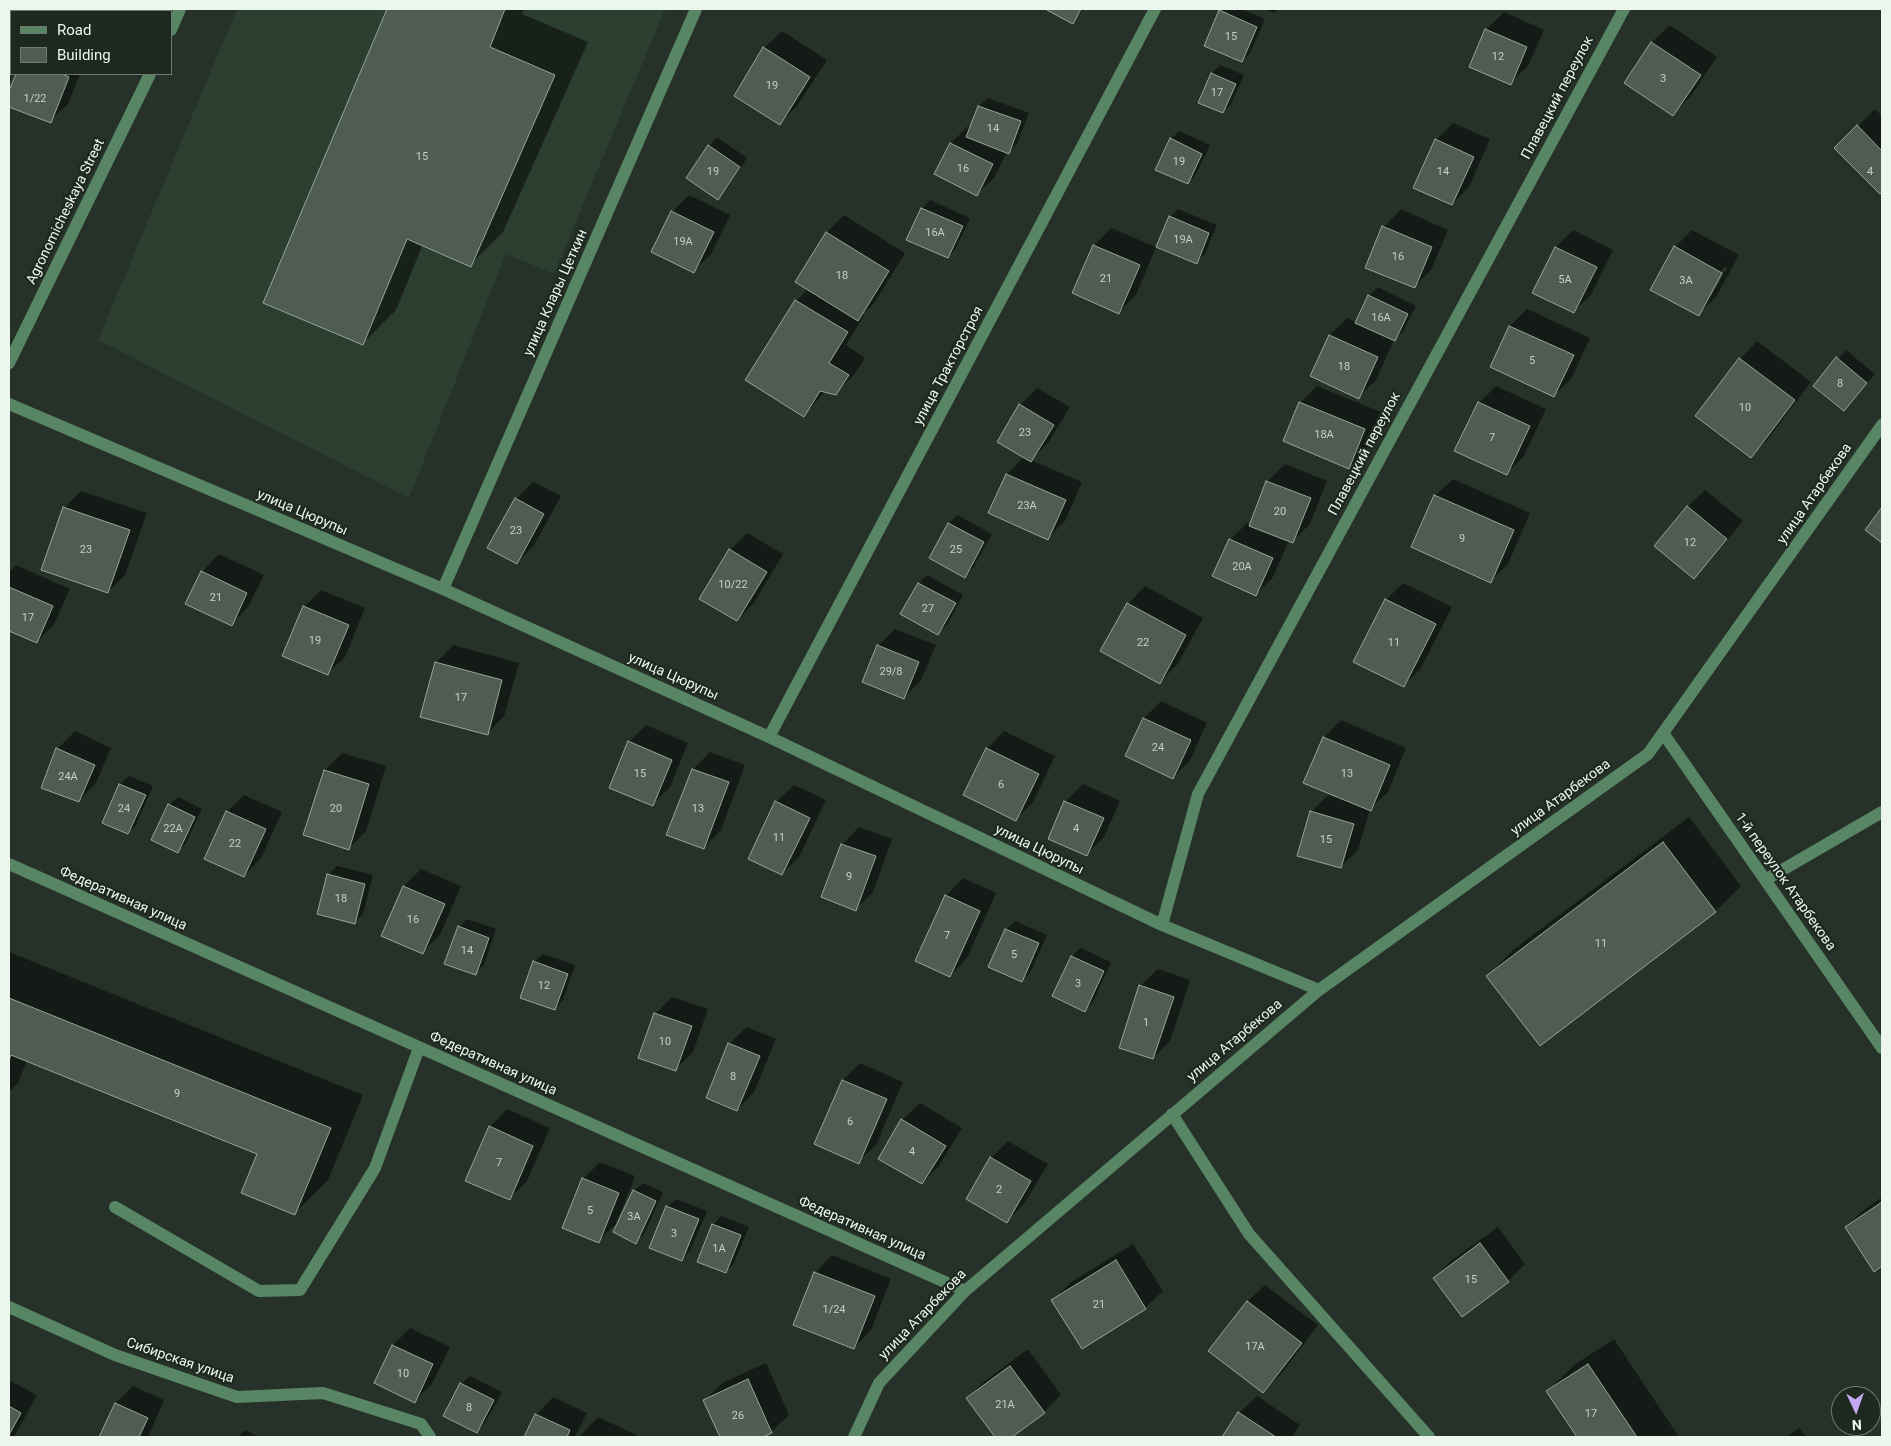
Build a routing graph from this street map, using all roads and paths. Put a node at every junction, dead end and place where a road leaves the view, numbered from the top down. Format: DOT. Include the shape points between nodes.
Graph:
graph roads {
  1 [pos="180,9"];
  2 [pos="696,9"];
  3 [pos="1155,9"];
  4 [pos="1624,9"];
  5 [pos="172,28"];
  6 [pos="150,75"];
  7 [pos="9,363"];
  8 [pos="9,404"];
  9 [pos="1882,425"];
  10 [pos="443,589"];
  11 [pos="1663,733"];
  12 [pos="769,737"];
  13 [pos="1882,812"];
  14 [pos="9,864"];
  15 [pos="1766,880"];
  16 [pos="1162,925"];
  17 [pos="1319,990"];
  18 [pos="418,1048"];
  19 [pos="1882,1048"];
  20 [pos="1172,1114"];
  21 [pos="115,1207"];
  22 [pos="965,1291"];
  23 [pos="9,1307"];
  24 [pos="430,1437"];
  25 [pos="854,1437"];
  26 [pos="1429,1437"];
  1 -- 5 [label="street"];
  2 -- 10 [label="street, улица Клары Цеткин"];
  3 -- 12 [label="street, улица Тракторстроя"];
  4 -- 16 [label="street, Плавецкий переулок" via="1198,794"];
  6 -- 7 [label="street, Agronomicheskaya Street"];
  8 -- 10 [label="street, улица Цюрупы"];
  9 -- 11 [label="street, улица Атарбекова"];
  10 -- 12 [label="street, улица Цюрупы"];
  11 -- 15 [label="street, 1-й переулок Атарбекова"];
  11 -- 17 [label="street, улица Атарбекова" via="1648,754"];
  12 -- 16 [label="street, улица Цюрупы"];
  13 -- 15 [label="street"];
  14 -- 18 [label="street, Федеративная улица"];
  15 -- 19 [label="street, 1-й переулок Атарбекова"];
  16 -- 17 [label="street, улица Цюрупы"];
  17 -- 20 [label="street, улица Атарбекова"];
  18 -- 21 [label="street" via="375,1168 300,1290 259,1291"];
  18 -- 22 [label="street, Федеративная улица"];
  20 -- 22 [label="street, улица Атарбекова"];
  20 -- 26 [label="street" via="1249,1234"];
  22 -- 25 [label="street, улица Атарбекова" via="879,1383"];
  23 -- 24 [label="street, Сибирская улица" via="115,1355 237,1397 323,1393 421,1424"];
}
